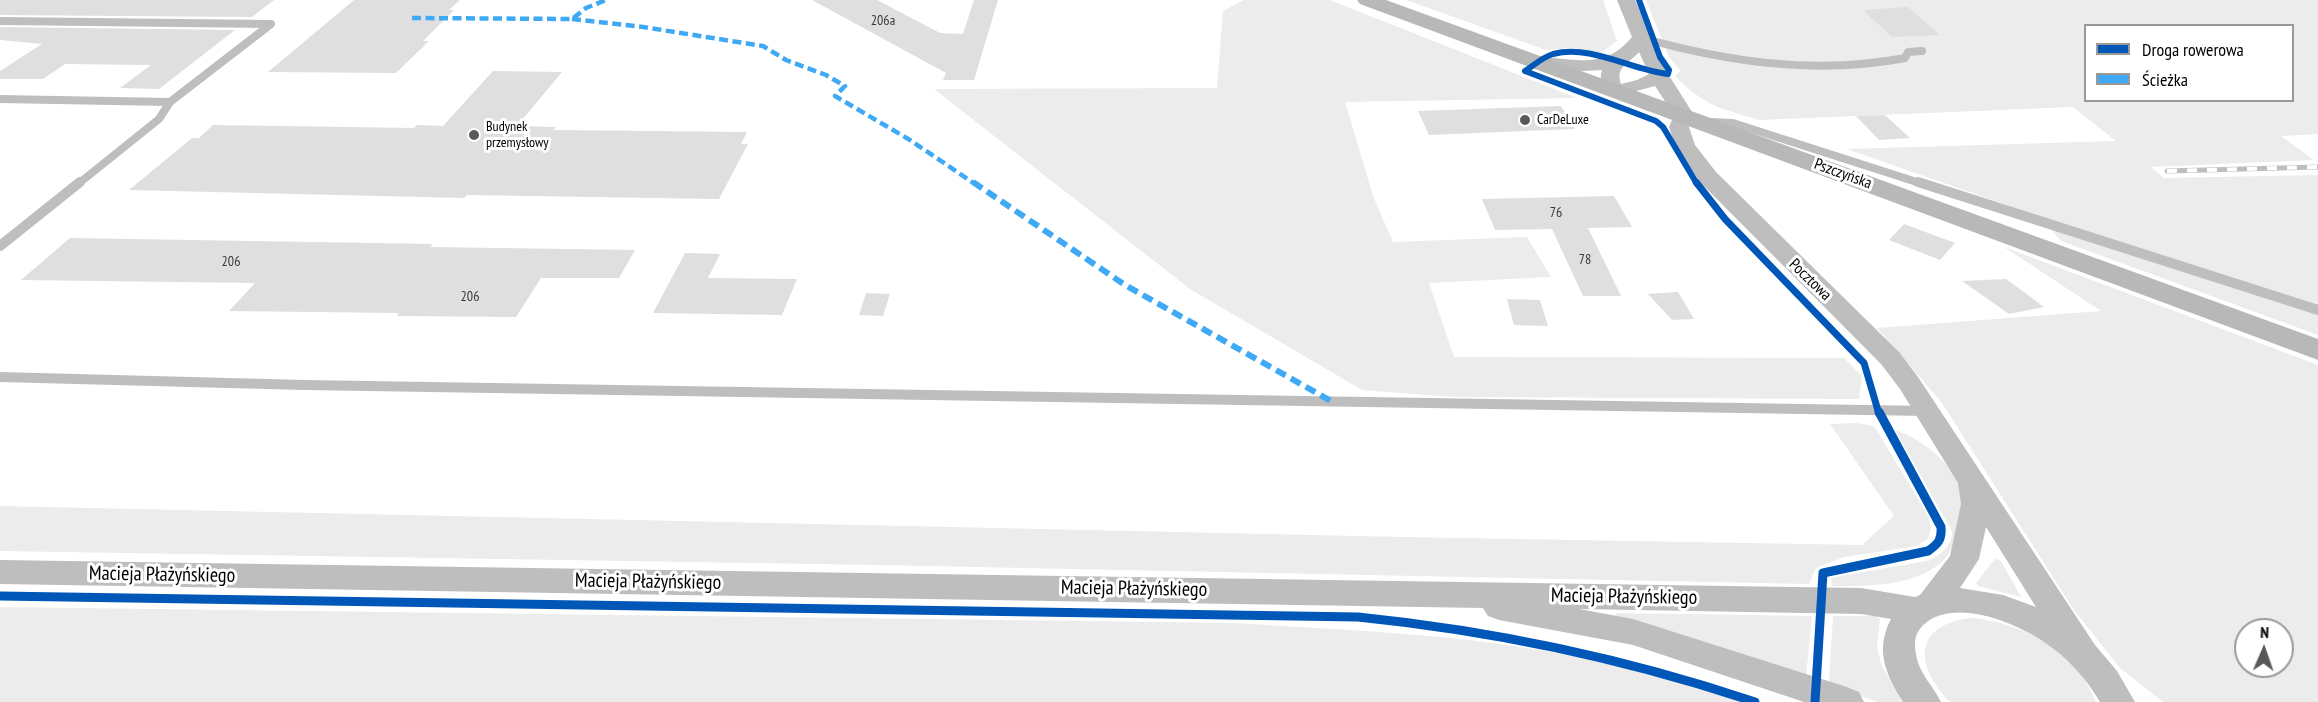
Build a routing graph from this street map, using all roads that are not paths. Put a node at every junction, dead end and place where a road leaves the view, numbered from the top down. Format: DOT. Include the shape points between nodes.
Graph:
graph roads {
  1 [pos="1367,0"];
  2 [pos="1626,0"];
  3 [pos="0,21"];
  4 [pos="1641,38"];
  5 [pos="1922,51"];
  6 [pos="1538,62"];
  7 [pos="1614,62"];
  8 [pos="1659,76"];
  9 [pos="1614,91"];
  10 [pos="0,99"];
  11 [pos="170,102"];
  12 [pos="1691,118"];
  13 [pos="0,246"];
  14 [pos="2318,310"];
  15 [pos="2318,350"];
  16 [pos="0,377"];
  17 [pos="1928,411"];
  18 [pos="1972,483"];
  19 [pos="0,572"];
  20 [pos="1296,591"];
  21 [pos="1924,607"];
  22 [pos="2101,676"];
  23 [pos="1847,702"];
  24 [pos="1924,702"];
  25 [pos="2140,702"];
  1 -- 6 [label="main road, Pszczyńska"];
  2 -- 4 [label="street, Pocztowa"];
  3 -- 11 [label="lane" via="271,24"];
  4 -- 5 [label="lane" via="1741,61 1823,65 1887,63 1905,58 1908,52"];
  4 -- 7 [label="street"];
  4 -- 8 [label="street, Pocztowa"];
  6 -- 7 [label="street"];
  6 -- 9 [label="main road, Pszczyńska"];
  7 -- 9 [label="street" via="1609,75"];
  8 -- 9 [label="street" via="1643,85"];
  8 -- 12 [label="street, Pocztowa"];
  9 -- 12 [label="main road, Pszczyńska"];
  10 -- 11 [label="lane"];
  11 -- 13 [label="lane" via="159,119"];
  12 -- 14 [label="lane" via="1733,123"];
  12 -- 15 [label="main road, Pszczyńska"];
  12 -- 17 [label="street, Pocztowa" via="1679,127 1698,165 1753,225 1890,358"];
  16 -- 17 [label="lane"];
  17 -- 18 [label="street, Pocztowa"];
  18 -- 21 [label="street, Pocztowa" via="1976,504 1964,559"];
  18 -- 22 [label="street, Pocztowa"];
  19 -- 20 [label="street, Macieja Płażyńskiego"];
  20 -- 21 [label="street, Macieja Płażyńskiego" via="1861,601"];
  20 -- 23 [label="street, Macieja Płażyńskiego" via="1495,606 1634,632"];
  21 -- 22 [label="street, Macieja Płażyńskiego" via="1959,600 2022,614 2054,631"];
  21 -- 24 [label="street, Pocztowa" via="1902,626 1897,647 1903,672"];
  22 -- 25 [label="street, Macieja Płażyńskiego"];
}
